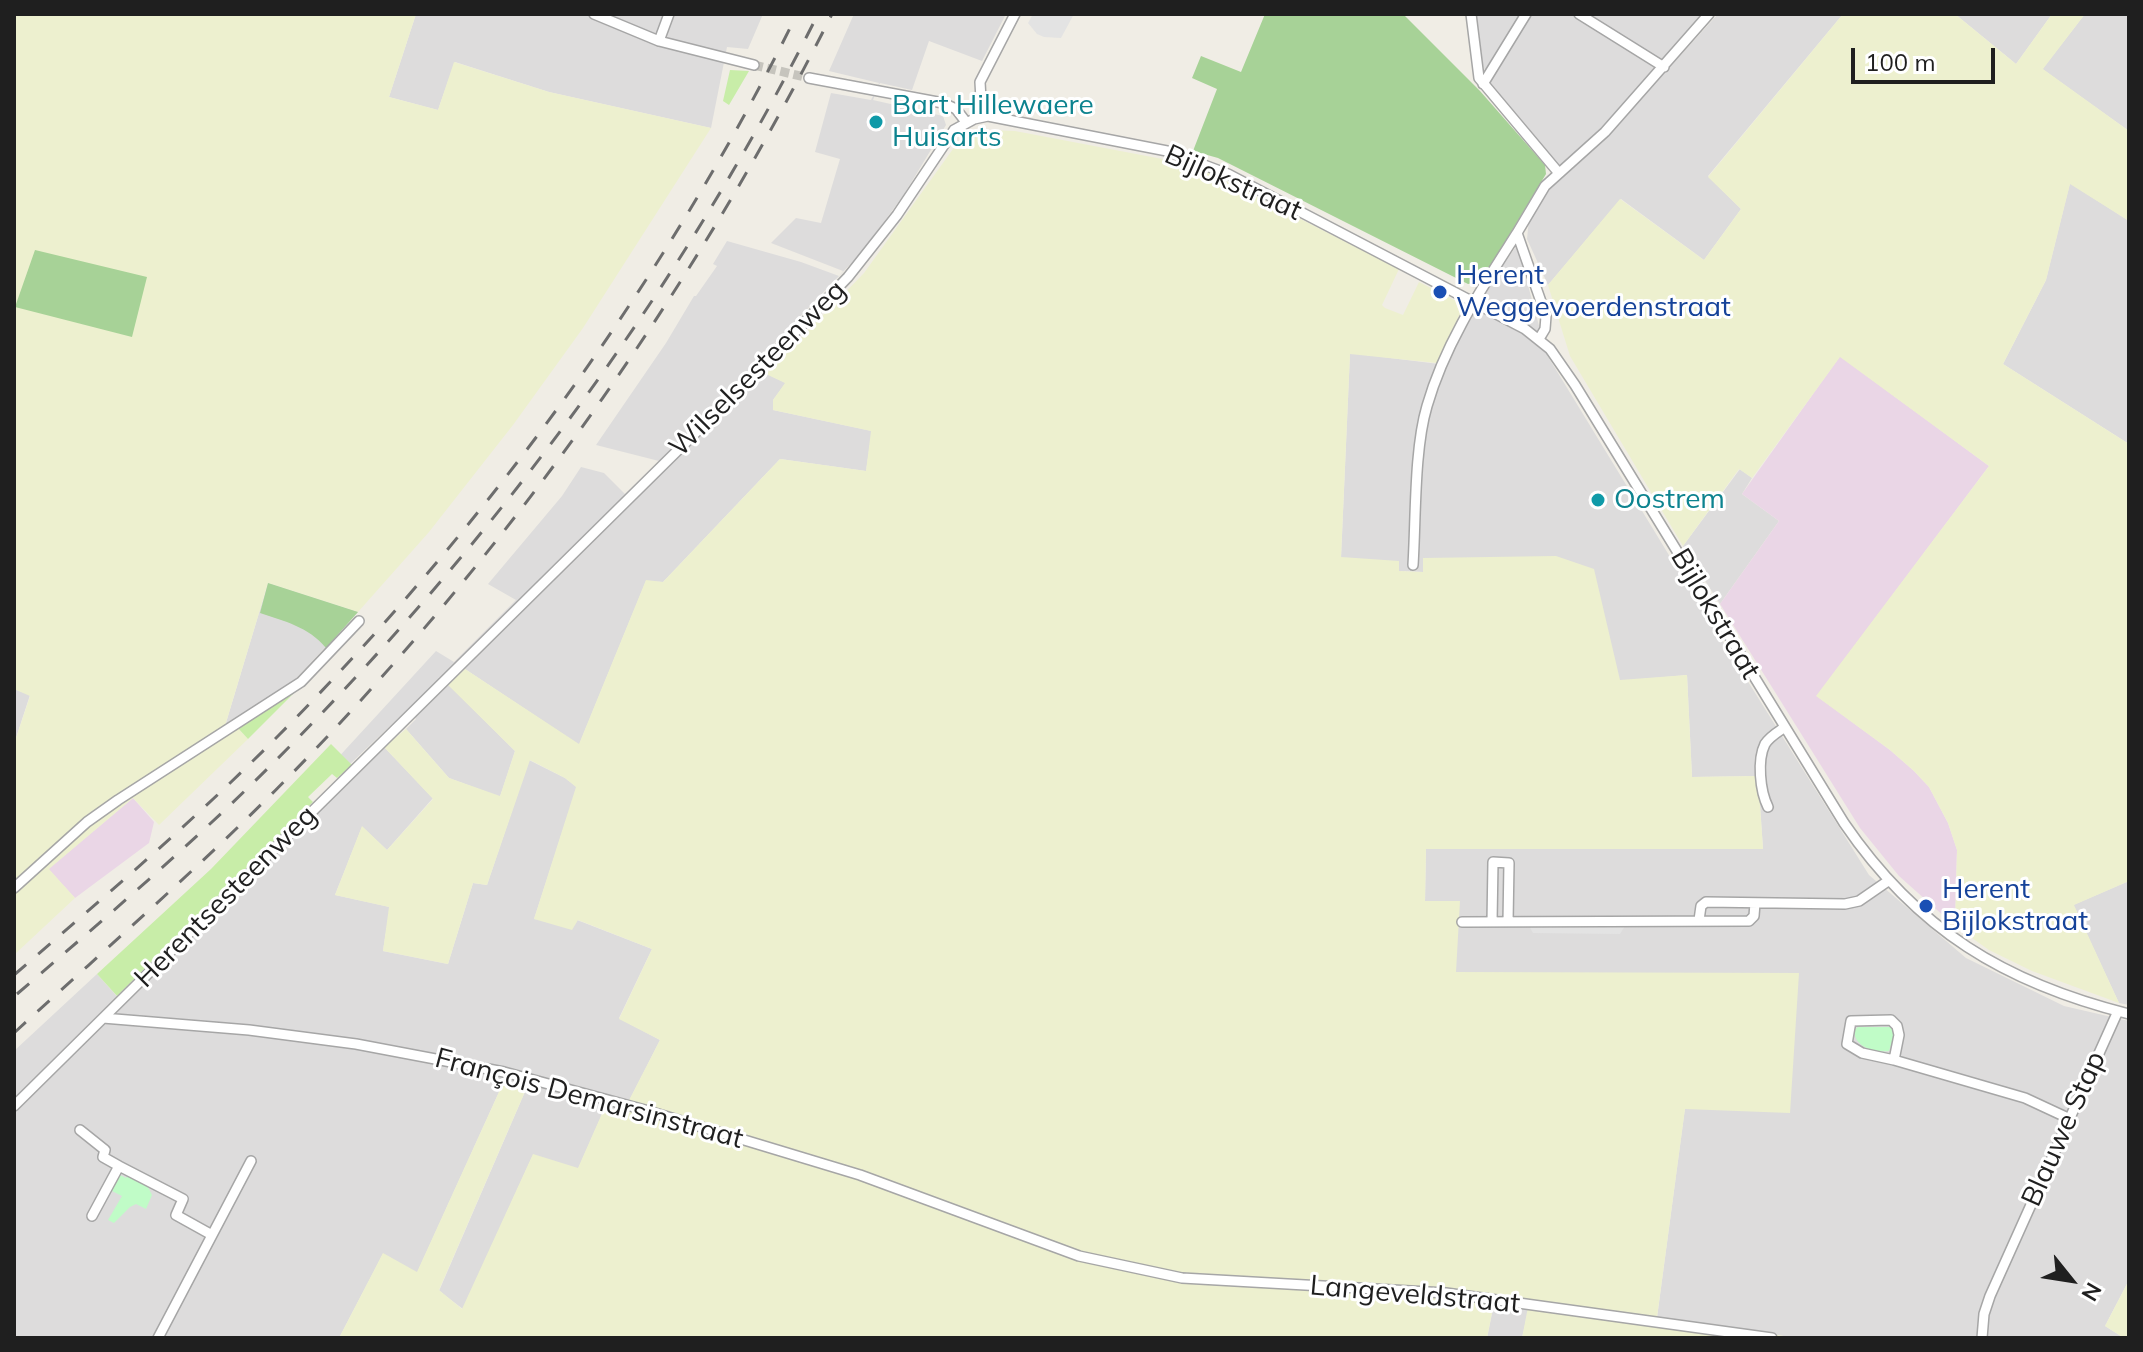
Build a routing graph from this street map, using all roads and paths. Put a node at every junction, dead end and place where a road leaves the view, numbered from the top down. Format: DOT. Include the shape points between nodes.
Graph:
graph roads {
  1 [pos="594,14"];
  2 [pos="669,14"];
  3 [pos="1015,14"];
  4 [pos="1471,14"];
  5 [pos="1526,14"];
  6 [pos="1579,14"];
  7 [pos="1709,14"];
  8 [pos="659,41"];
  9 [pos="754,65"];
  10 [pos="1664,67"];
  11 [pos="809,78"];
  12 [pos="1483,84"];
  13 [pos="982,117"];
  14 [pos="966,122"];
  15 [pos="1558,172"];
  16 [pos="1517,233"];
  17 [pos="1472,301"];
  18 [pos="1539,339"];
  19 [pos="1413,565"];
  20 [pos="359,621"];
  21 [pos="438,689"];
  22 [pos="1785,727"];
  23 [pos="1768,807"];
  24 [pos="1888,881"];
  25 [pos="14,888"];
  26 [pos="1755,903"];
  27 [pos="1699,920"];
  28 [pos="1462,922"];
  29 [pos="1492,922"];
  30 [pos="1508,922"];
  31 [pos="2118,1011"];
  32 [pos="2129,1014"];
  33 [pos="103,1018"];
  34 [pos="1894,1060"];
  35 [pos="14,1106"];
  36 [pos="2068,1118"];
  37 [pos="80,1130"];
  38 [pos="251,1161"];
  39 [pos="119,1166"];
  40 [pos="92,1216"];
  41 [pos="212,1235"];
  42 [pos="1060,1250"];
  43 [pos="158,1338"];
  44 [pos="1772,1338"];
  45 [pos="1982,1338"];
  1 -- 8 [label="street"];
  2 -- 8 [label="street"];
  3 -- 13 [label="street" via="980,82"];
  4 -- 12 [label="street"];
  5 -- 12 [label="street"];
  6 -- 10 [label="street"];
  7 -- 10 [label="street"];
  8 -- 9 [label="street"];
  10 -- 15 [label="street" via="1605,132"];
  11 -- 14 [label="street" via="943,103"];
  12 -- 15 [label="street"];
  13 -- 14 [label="street, Wilselsesteenweg"];
  13 -- 17 [label="street, Bijlokstraat" via="1101,137 1193,160"];
  14 -- 21 [label="street, Wilselsesteenweg" via="947,138 848,277"];
  15 -- 16 [label="street"];
  16 -- 17 [label="street"];
  16 -- 18 [label="street" via="1546,316"];
  17 -- 18 [label="street, Bijlokstraat"];
  17 -- 19 [label="street" via="1427,407"];
  18 -- 22 [label="street, Bijlokstraat" via="1575,385"];
  20 -- 25 [label="street" via="301,682 87,822"];
  21 -- 33 [label="street, Herentsesteenweg"];
  22 -- 23 [label="street" via="1766,742 1761,757"];
  22 -- 24 [label="street, Bijlokstraat" via="1844,823"];
  24 -- 26 [label="street" via="1845,904"];
  24 -- 31 [label="street, Bijlokstraat" via="1938,926 1993,963 2058,994"];
  26 -- 27 [label="street" via="1706,902"];
  26 -- 27 [label="street" via="1749,921"];
  27 -- 30 [label="street"];
  28 -- 29 [label="street"];
  29 -- 30 [label="street"];
  29 -- 30 [label="street" via="1493,862 1509,863"];
  31 -- 32 [label="street, Bijlokstraat"];
  31 -- 36 [label="street, Blauwe Stap"];
  33 -- 35 [label="street, Herentsesteenweg"];
  33 -- 42 [label="street, François Demarsinstraat" via="356,1044 504,1072 860,1175"];
  34 -- 34 [label="street" via="1847,1044 1851,1021 1891,1020 1899,1035"];
  34 -- 36 [label="street" via="2025,1098"];
  36 -- 45 [label="street, Blauwe Stap" via="1990,1296"];
  37 -- 39 [label="street" via="105,1150 103,1157"];
  38 -- 41 [label="street"];
  39 -- 40 [label="street"];
  39 -- 41 [label="street" via="183,1199 176,1215"];
  41 -- 43 [label="street"];
  42 -- 44 [label="street, Langeveldstraat" via="1182,1278 1446,1293"];
}
